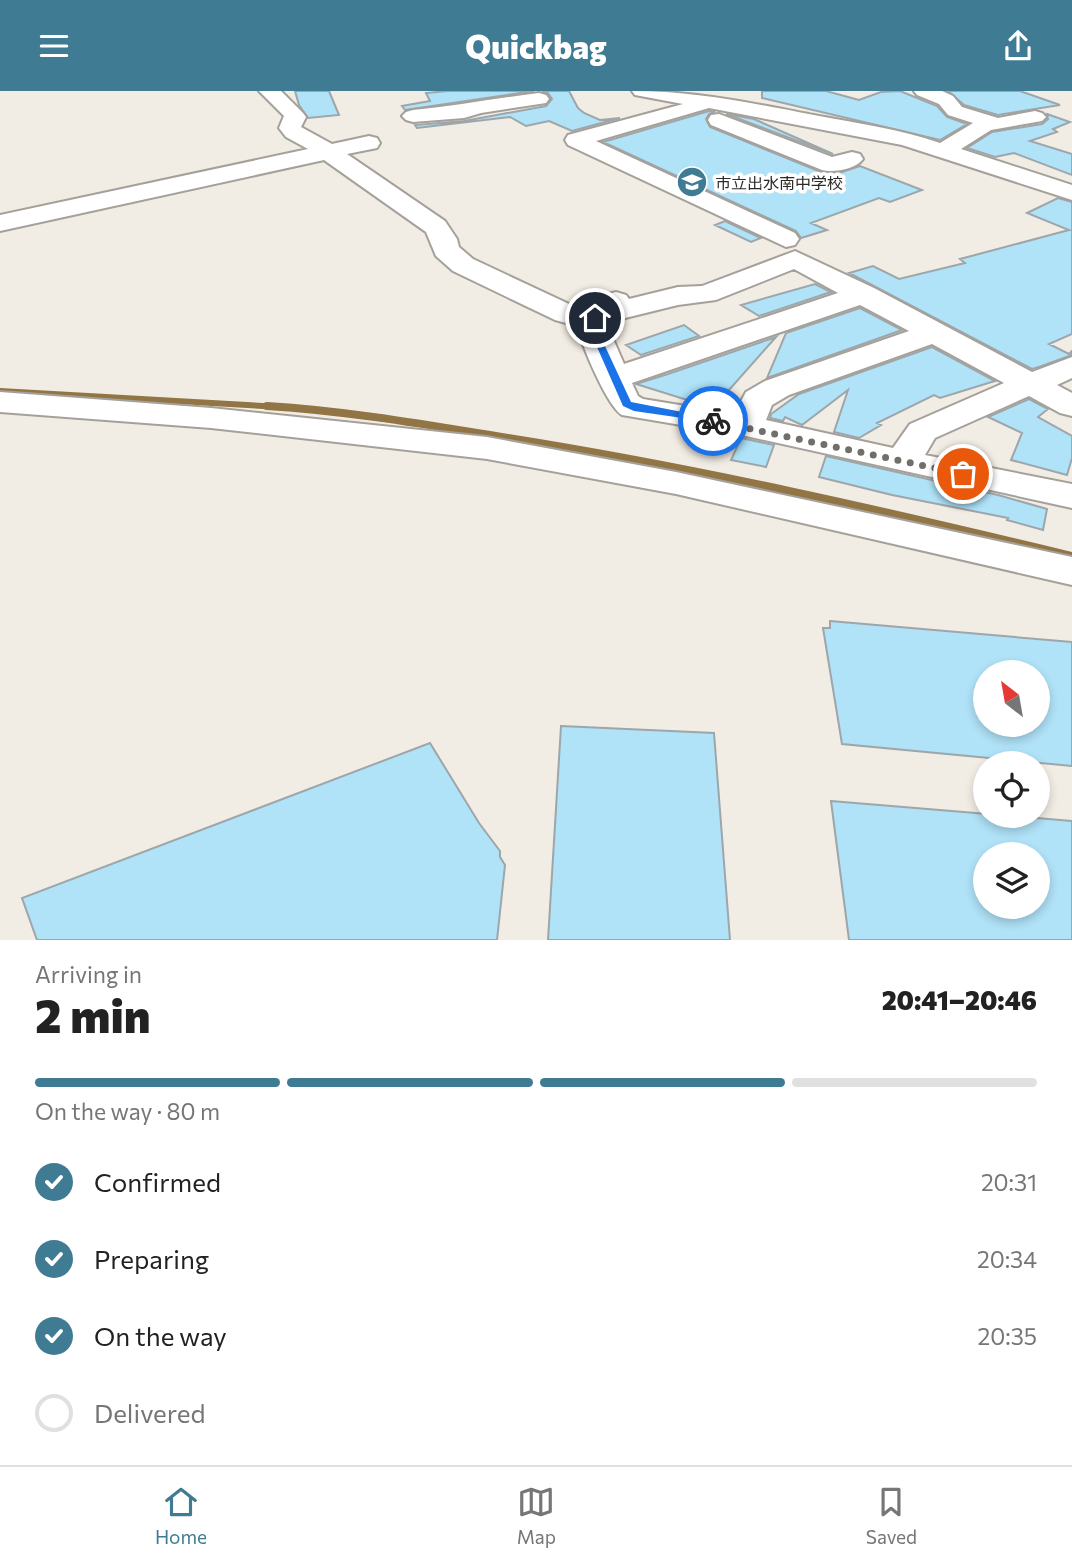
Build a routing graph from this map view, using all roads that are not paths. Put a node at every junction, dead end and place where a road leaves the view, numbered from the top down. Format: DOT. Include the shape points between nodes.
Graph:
graph roads {
  1 [pos="269,91"];
  2 [pos="642,91"];
  3 [pos="774,91"];
  4 [pos="924,91"];
  5 [pos="538,98"];
  6 [pos="699,106"];
  7 [pos="1032,106"];
  8 [pos="742,107"];
  9 [pos="413,116"];
  10 [pos="986,124"];
  11 [pos="369,143"];
  12 [pos="944,150"];
  13 [pos="327,151"];
  14 [pos="852,159"];
  15 [pos="1072,193"];
  16 [pos="0,223"];
  17 [pos="786,239"];
  18 [pos="864,294"];
  19 [pos="623,300"];
  20 [pos="934,333"];
  21 [pos="1072,367"];
  22 [pos="614,377"];
  23 [pos="1031,385"];
  24 [pos="0,402"];
  25 [pos="1072,406"];
  26 [pos="746,426"];
  27 [pos="903,461"];
  28 [pos="1072,496"];
  29 [pos="1072,571"];
  1 -- 13 [label="street" via="293,113 290,128"];
  2 -- 6 [label="street"];
  3 -- 8 [label="street"];
  4 -- 10 [label="street" via="946,100 955,111 987,119 990,122"];
  5 -- 9 [label="street"];
  6 -- 8 [label="street"];
  6 -- 14 [label="street" via="831,165"];
  6 -- 17 [label="street" via="576,141"];
  7 -- 10 [label="street" via="1001,124"];
  8 -- 12 [label="street"];
  10 -- 12 [label="street"];
  11 -- 13 [label="street"];
  12 -- 15 [label="street"];
  13 -- 16 [label="street"];
  13 -- 19 [label="street" via="436,227 446,250 463,265 498,283 566,314"];
  18 -- 20 [label="street"];
  18 -- 22 [label="street"];
  18 -- 22 [label="street" via="795,259 706,294 678,296 606,314 591,322"];
  20 -- 23 [label="street"];
  20 -- 26 [label="street" via="776,388 758,399"];
  21 -- 23 [label="street"];
  22 -- 26 [label="street" via="626,404 634,408"];
  23 -- 25 [label="street"];
  23 -- 27 [label="street" via="922,431"];
  24 -- 29 [label="street" via="487,448 676,483"];
  26 -- 27 [label="street"];
  27 -- 28 [label="street"];
}
